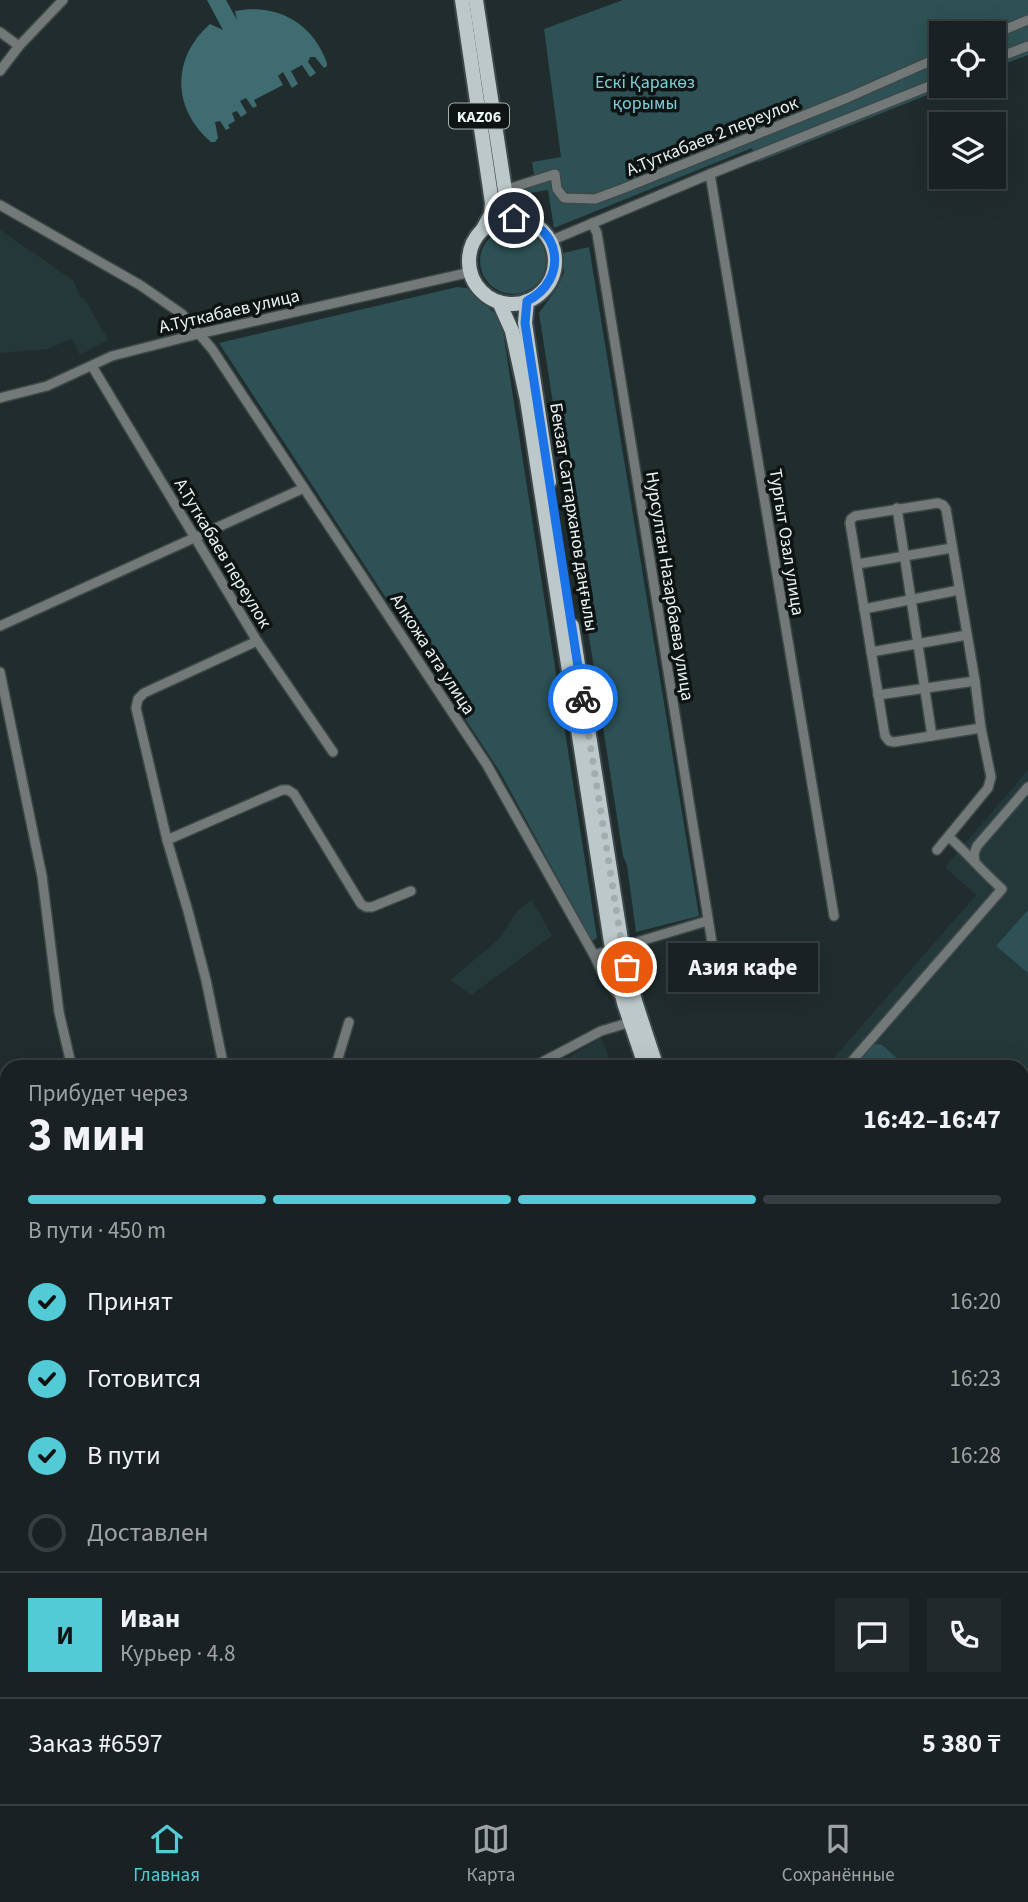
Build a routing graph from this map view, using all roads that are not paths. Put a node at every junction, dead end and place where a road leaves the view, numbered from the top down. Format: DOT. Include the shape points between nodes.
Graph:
graph roads {
  1 [pos="63,0"];
  2 [pos="462,0"];
  3 [pos="476,0"];
  4 [pos="1028,19"];
  5 [pos="1006,29"];
  6 [pos="0,32"];
  7 [pos="19,46"];
  8 [pos="1028,46"];
  9 [pos="1006,55"];
  10 [pos="929,62"];
  11 [pos="0,71"];
  12 [pos="929,85"];
  13 [pos="709,174"];
  14 [pos="505,190"];
  15 [pos="0,205"];
  16 [pos="522,219"];
  17 [pos="593,223"];
  18 [pos="483,230"];
  19 [pos="550,241"];
  20 [pos="471,272"];
  21 [pos="527,301"];
  22 [pos="499,302"];
  23 [pos="198,334"];
  24 [pos="92,366"];
  25 [pos="0,398"];
  26 [pos="304,488"];
  27 [pos="897,508"];
  28 [pos="196,538"];
  29 [pos="952,548"];
  30 [pos="904,556"];
  31 [pos="858,564"];
  32 [pos="960,590"];
  33 [pos="911,600"];
  34 [pos="864,609"];
  35 [pos="0,626"];
  36 [pos="967,635"];
  37 [pos="257,641"];
  38 [pos="918,645"];
  39 [pos="872,652"];
  40 [pos="0,672"];
  41 [pos="975,681"];
  42 [pos="924,689"];
  43 [pos="878,695"];
  44 [pos="981,728"];
  45 [pos="932,736"];
  46 [pos="333,752"];
  47 [pos="1028,787"];
  48 [pos="949,837"];
  49 [pos="167,840"];
  50 [pos="937,850"];
  51 [pos="976,864"];
  52 [pos="411,891"];
  53 [pos="834,916"];
  54 [pos="707,921"];
  55 [pos="617,948"];
  56 [pos="594,955"];
  57 [pos="714,955"];
  58 [pos="624,1003"];
  59 [pos="349,1022"];
  60 [pos="631,1022"];
  61 [pos="70,1060"];
  62 [pos="222,1060"];
  63 [pos="337,1060"];
  64 [pos="546,1060"];
  65 [pos="643,1060"];
  66 [pos="654,1060"];
  67 [pos="853,1060"];
  1 -- 7 [label="street"];
  2 -- 18 [label="main road, KАZ06" via="492,203"];
  3 -- 14 [label="main road, KАZ06"];
  4 -- 5 [label="street"];
  6 -- 7 [label="street"];
  7 -- 11 [label="street"];
  8 -- 9 [label="street"];
  10 -- 14 [label="street, А.Туткабаев 2 переулок" via="595,199 564,198 555,174"];
  12 -- 13 [label="street"];
  13 -- 17 [label="street"];
  13 -- 53 [label="street, Тургыт Озал улица"];
  14 -- 16 [label="main road, KАZ06" via="509,207"];
  15 -- 23 [label="street, Алкожа ата улица" via="140,285 182,314"];
  16 -- 18 [label="main road" via="500,220"];
  16 -- 19 [label="main road, KАZ06" via="541,229"];
  17 -- 19 [label="street"];
  17 -- 54 [label="street, Нурсултан Назарбаева улица"];
  18 -- 20 [label="main road, KАZ06" via="472,246"];
  19 -- 21 [label="main road" via="555,269 550,283"];
  20 -- 22 [label="main road" via="481,291"];
  20 -- 23 [label="street, А.Туткабаев улица"];
  21 -- 22 [label="main road"];
  21 -- 55 [label="main road, Бекзат Саттарханов даңғылы" via="525,323"];
  22 -- 55 [label="main road, Бекзат Саттарханов даңғылы" via="512,331 527,400"];
  23 -- 24 [label="street, А.Туткабаев улица" via="111,356"];
  23 -- 26 [label="street, Алкожа ата улица"];
  24 -- 25 [label="street, А.Туткабаев улица" via="47,386"];
  24 -- 28 [label="street, А.Туткабаев переулок"];
  26 -- 28 [label="street"];
  26 -- 56 [label="street, Алкожа ата улица" via="487,765"];
  27 -- 29 [label="street" via="943,505"];
  27 -- 30 [label="street"];
  27 -- 31 [label="street" via="851,519"];
  28 -- 35 [label="street"];
  28 -- 37 [label="street, А.Туткабаев переулок"];
  29 -- 30 [label="street"];
  29 -- 32 [label="street"];
  30 -- 31 [label="street"];
  30 -- 33 [label="street"];
  31 -- 34 [label="street"];
  32 -- 33 [label="street"];
  32 -- 36 [label="street"];
  33 -- 34 [label="street"];
  33 -- 38 [label="street"];
  34 -- 39 [label="street"];
  36 -- 38 [label="street"];
  36 -- 41 [label="street"];
  37 -- 46 [label="street, А.Туткабаев переулок"];
  37 -- 49 [label="street" via="138,699 136,708"];
  38 -- 39 [label="street"];
  38 -- 42 [label="street"];
  39 -- 43 [label="street"];
  40 -- 61 [label="street" via="42,876 59,1012"];
  41 -- 42 [label="street"];
  41 -- 44 [label="street"];
  42 -- 43 [label="street"];
  42 -- 45 [label="street"];
  43 -- 45 [label="street" via="889,741"];
  44 -- 45 [label="street"];
  44 -- 48 [label="street" via="991,783"];
  47 -- 51 [label="street" via="977,846"];
  48 -- 50 [label="street"];
  48 -- 51 [label="street"];
  49 -- 52 [label="street" via="288,790 361,904 372,907"];
  49 -- 62 [label="street" via="206,980"];
  51 -- 67 [label="street" via="1002,889"];
  54 -- 55 [label="street"];
  54 -- 57 [label="street, Нурсултан Назарбаева улица"];
  55 -- 56 [label="street"];
  55 -- 58 [label="main road, Бекзат Саттарханов даңғылы"];
  55 -- 66 [label="main road, Бекзат Саттарханов даңғылы"];
  56 -- 58 [label="street, Алкожа ата улица"];
  58 -- 60 [label="main road, Бекзат Саттарханов даңғылы"];
  59 -- 63 [label="street"];
  60 -- 64 [label="street" via="601,1031"];
  60 -- 65 [label="main road, Бекзат Саттарханов даңғылы"];
}
